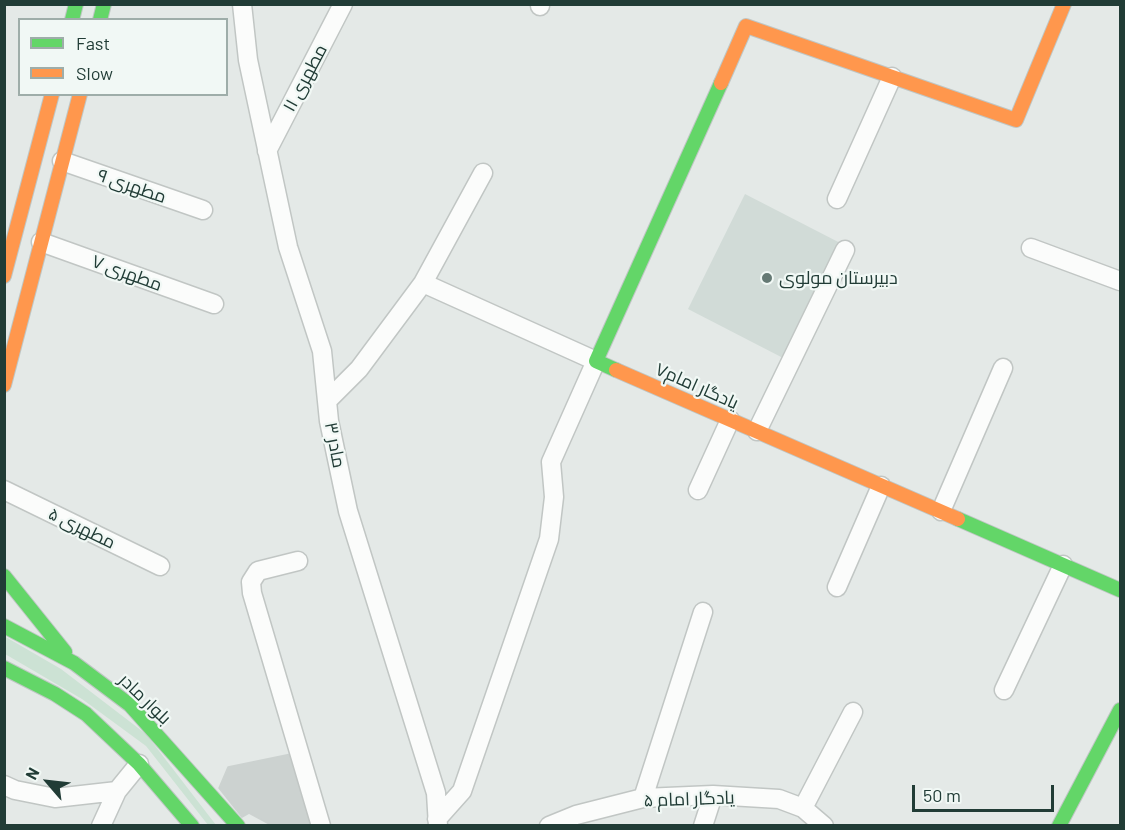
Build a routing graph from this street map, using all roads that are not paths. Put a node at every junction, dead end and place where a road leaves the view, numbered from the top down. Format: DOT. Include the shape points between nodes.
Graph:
graph roads {
  1 [pos="242,4"];
  2 [pos="344,4"];
  3 [pos="1064,4"];
  4 [pos="892,77"];
  5 [pos="51,96"];
  6 [pos="79,96"];
  7 [pos="267,151"];
  8 [pos="62,161"];
  9 [pos="483,173"];
  10 [pos="837,199"];
  11 [pos="202,210"];
  12 [pos="41,242"];
  13 [pos="1031,248"];
  14 [pos="845,250"];
  15 [pos="4,276"];
  16 [pos="1120,281"];
  17 [pos="423,283"];
  18 [pos="214,304"];
  19 [pos="596,361"];
  20 [pos="1003,368"];
  21 [pos="4,385"];
  22 [pos="327,401"];
  23 [pos="730,420"];
  24 [pos="757,431"];
  25 [pos="881,486"];
  26 [pos="4,490"];
  27 [pos="698,490"];
  28 [pos="941,511"];
  29 [pos="297,561"];
  30 [pos="1063,565"];
  31 [pos="160,567"];
  32 [pos="4,576"];
  33 [pos="837,587"];
  34 [pos="1120,590"];
  35 [pos="703,612"];
  36 [pos="4,626"];
  37 [pos="74,663"];
  38 [pos="4,668"];
  39 [pos="4,685"];
  40 [pos="1004,690"];
  41 [pos="55,694"];
  42 [pos="1120,710"];
  43 [pos="853,712"];
  44 [pos="140,764"];
  45 [pos="4,785"];
  46 [pos="117,791"];
  47 [pos="713,795"];
  48 [pos="643,798"];
  49 [pos="813,819"];
  50 [pos="438,822"];
  51 [pos="190,824"];
  52 [pos="242,824"];
  53 [pos="101,825"];
  54 [pos="321,825"];
  55 [pos="549,825"];
  56 [pos="703,825"];
  57 [pos="1059,825"];
  1 -- 7 [label="street, مادر ۳" via="248,60"];
  2 -- 7 [label="street, مطهری ۱۱"];
  3 -- 4 [label="main road" via="1016,120"];
  4 -- 10 [label="street"];
  4 -- 19 [label="main road" via="746,26"];
  5 -- 15 [label="main road"];
  6 -- 8 [label="main road"];
  7 -- 22 [label="street, مادر ۳" via="288,248 322,351"];
  8 -- 11 [label="street, مطهری ۹"];
  8 -- 12 [label="main road"];
  9 -- 17 [label="street"];
  12 -- 18 [label="street, مطهری ۷"];
  12 -- 21 [label="main road"];
  13 -- 16 [label="street"];
  14 -- 24 [label="street"];
  17 -- 19 [label="street"];
  17 -- 22 [label="street" via="359,369"];
  19 -- 23 [label="main road, یادگار امام۷"];
  19 -- 50 [label="street" via="551,462 554,497 549,538 470,769 462,791"];
  20 -- 28 [label="street"];
  22 -- 50 [label="street, مادر ۳" via="348,511 436,793"];
  23 -- 24 [label="main road, یادگار امام۷"];
  23 -- 27 [label="street"];
  24 -- 25 [label="main road, یادگار امام۷"];
  25 -- 28 [label="main road, یادگار امام۷"];
  25 -- 33 [label="street"];
  26 -- 31 [label="street, مطهری ۵"];
  28 -- 30 [label="main road, یادگار امام۷"];
  29 -- 54 [label="street" via="258,571 251,582 252,593"];
  30 -- 34 [label="main road, یادگار امام۷"];
  30 -- 40 [label="street"];
  32 -- 37 [label="main road"];
  35 -- 48 [label="street"];
  36 -- 37 [label="main road, بلوار مادر"];
  37 -- 52 [label="main road, بلوار مادر" via="130,705"];
  38 -- 41 [label="main road"];
  39 -- 41 [label="main road"];
  41 -- 44 [label="main road" via="86,714"];
  42 -- 57 [label="main road"];
  43 -- 49 [label="street"];
  44 -- 46 [label="street"];
  44 -- 51 [label="main road"];
  45 -- 46 [label="street" via="55,798"];
  46 -- 53 [label="street"];
  47 -- 48 [label="street, یادگار امام ۵"];
  47 -- 49 [label="street, یادگار امام ۵" via="779,800"];
  47 -- 56 [label="street"];
  48 -- 55 [label="street, یادگار امام ۵"];
}
